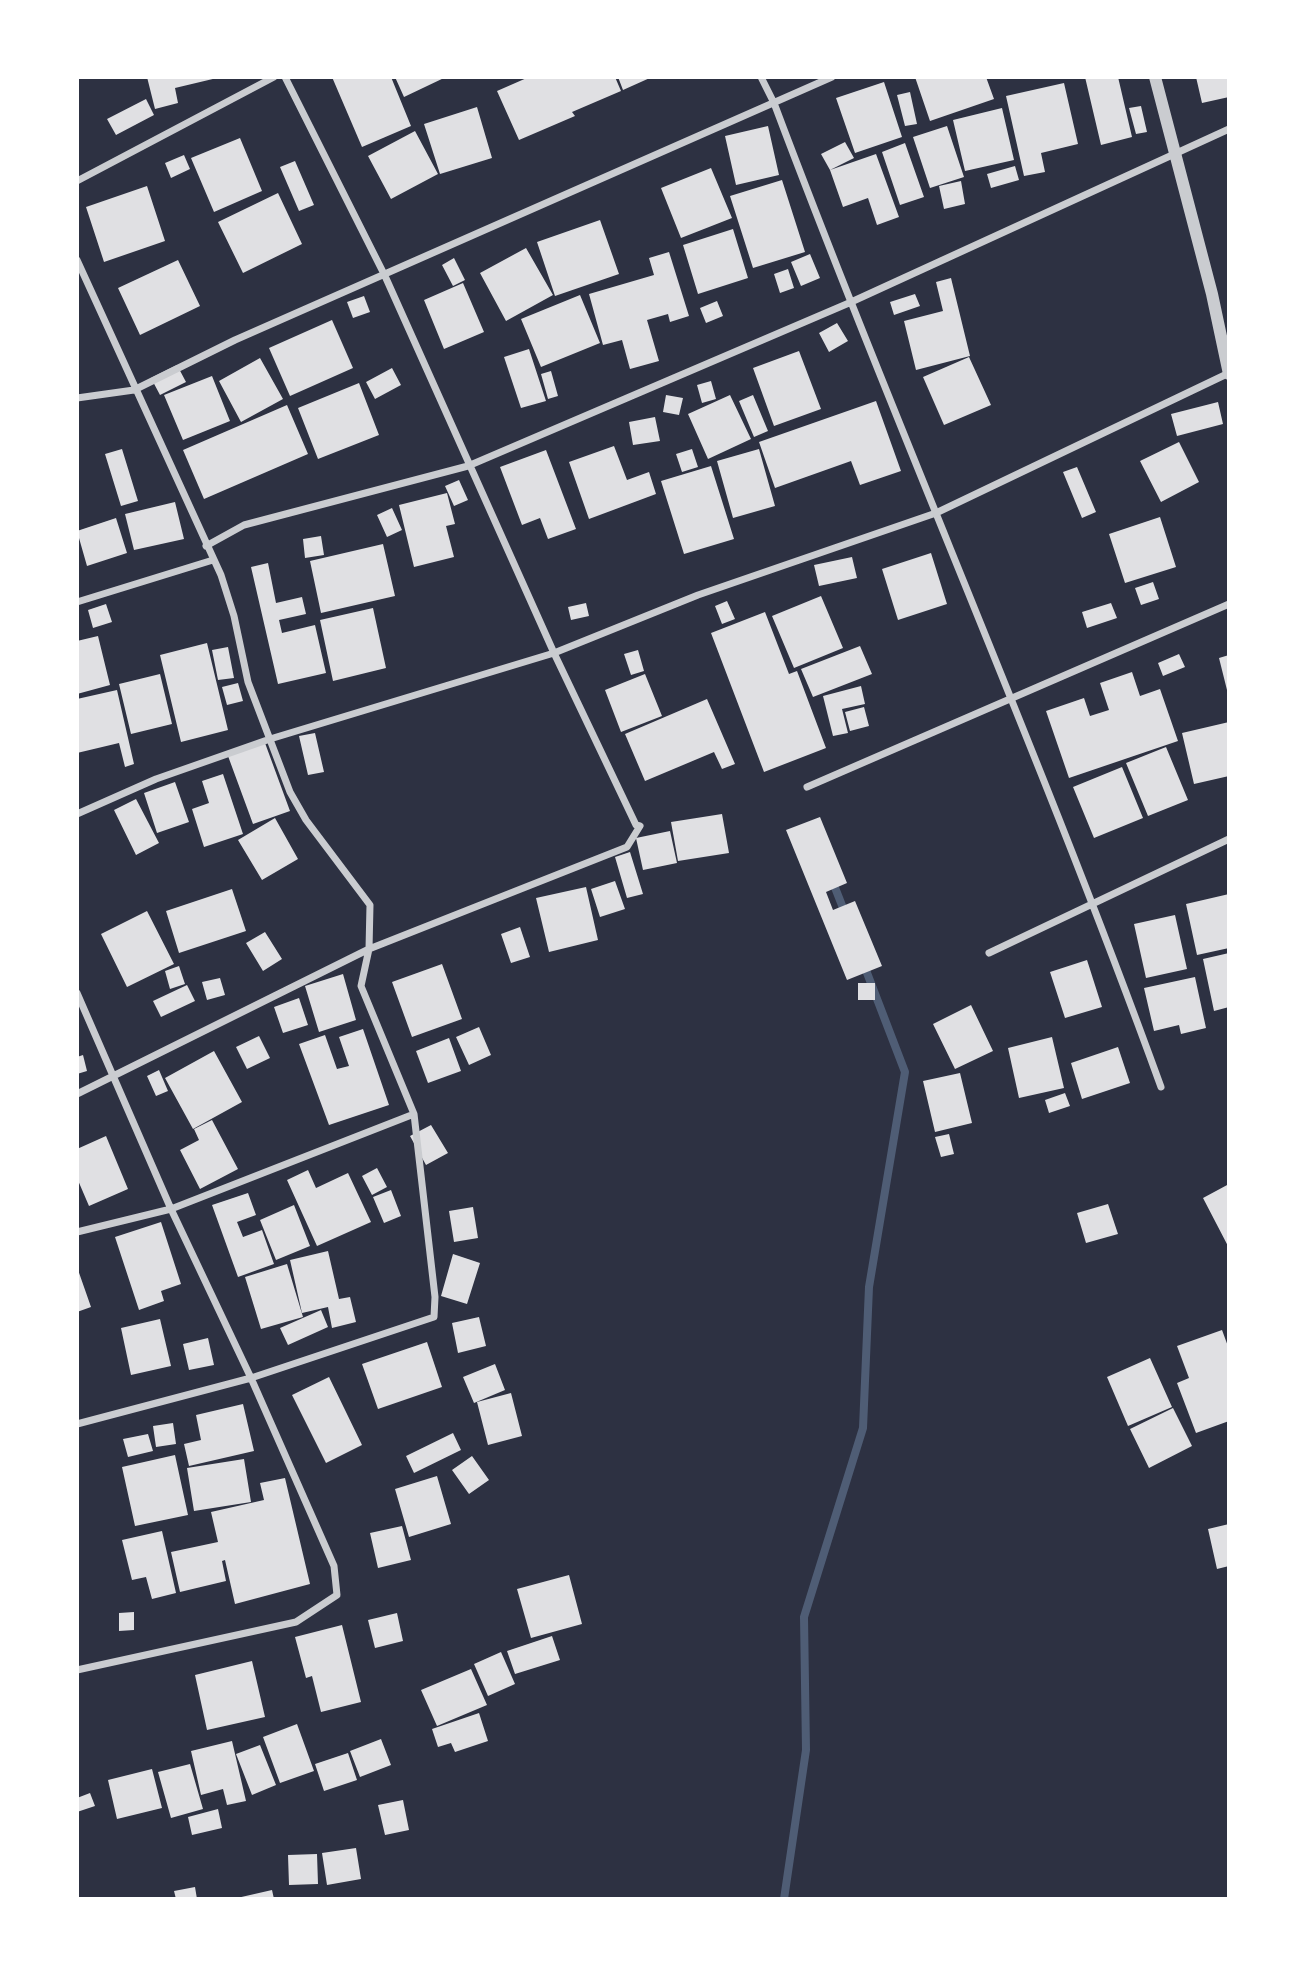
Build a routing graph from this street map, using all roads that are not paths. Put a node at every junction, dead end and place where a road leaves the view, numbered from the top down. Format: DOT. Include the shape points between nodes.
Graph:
graph roads {
  1 [pos="274,77"];
  2 [pos="285,77"];
  3 [pos="761,77"];
  4 [pos="832,77"];
  5 [pos="1155,77"];
  6 [pos="774,103"];
  7 [pos="1229,129"];
  8 [pos="1174,153"];
  9 [pos="77,181"];
  10 [pos="77,260"];
  11 [pos="384,276"];
  12 [pos="849,303"];
  13 [pos="1229,373"];
  14 [pos="134,390"];
  15 [pos="77,398"];
  16 [pos="468,466"];
  17 [pos="936,513"];
  18 [pos="206,546"];
  19 [pos="213,560"];
  20 [pos="77,601"];
  21 [pos="1229,604"];
  22 [pos="554,653"];
  23 [pos="1012,698"];
  24 [pos="270,739"];
  25 [pos="807,787"];
  26 [pos="77,814"];
  27 [pos="1229,839"];
  28 [pos="1095,904"];
  29 [pos="369,950"];
  30 [pos="989,953"];
  31 [pos="77,993"];
  32 [pos="114,1074"];
  33 [pos="1161,1087"];
  34 [pos="77,1094"];
  35 [pos="414,1114"];
  36 [pos="170,1209"];
  37 [pos="77,1232"];
  38 [pos="251,1378"];
  39 [pos="77,1423"];
  40 [pos="77,1670"];
  1 -- 9 [label="street"];
  2 -- 11 [label="street"];
  3 -- 6 [label="street"];
  4 -- 6 [label="street"];
  5 -- 8 [label="street"];
  6 -- 11 [label="street"];
  6 -- 12 [label="street"];
  7 -- 8 [label="street"];
  8 -- 12 [label="street"];
  8 -- 13 [label="street"];
  10 -- 14 [label="street"];
  11 -- 14 [label="street" via="235,340"];
  11 -- 16 [label="street"];
  12 -- 16 [label="street"];
  12 -- 17 [label="street"];
  13 -- 17 [label="street"];
  14 -- 15 [label="street"];
  14 -- 18 [label="street"];
  16 -- 18 [label="street" via="244,525"];
  16 -- 22 [label="street"];
  17 -- 22 [label="street" via="698,594"];
  17 -- 23 [label="street"];
  18 -- 19 [label="street"];
  19 -- 20 [label="street"];
  19 -- 24 [label="street" via="234,616 248,682"];
  21 -- 23 [label="street"];
  22 -- 24 [label="street"];
  22 -- 29 [label="street" via="640,826 634,837 627,847"];
  23 -- 25 [label="street"];
  23 -- 28 [label="street"];
  24 -- 26 [label="street" via="156,779"];
  24 -- 29 [label="street" via="306,820 370,905"];
  27 -- 28 [label="street"];
  28 -- 30 [label="street"];
  28 -- 33 [label="street"];
  29 -- 32 [label="street"];
  29 -- 35 [label="street" via="360,986"];
  31 -- 32 [label="street"];
  32 -- 34 [label="street"];
  32 -- 36 [label="street"];
  35 -- 36 [label="street"];
  35 -- 38 [label="street" via="434,1317"];
  36 -- 37 [label="street"];
  36 -- 38 [label="street"];
  38 -- 39 [label="street"];
  38 -- 40 [label="street" via="334,1566 337,1595 296,1622"];
}
